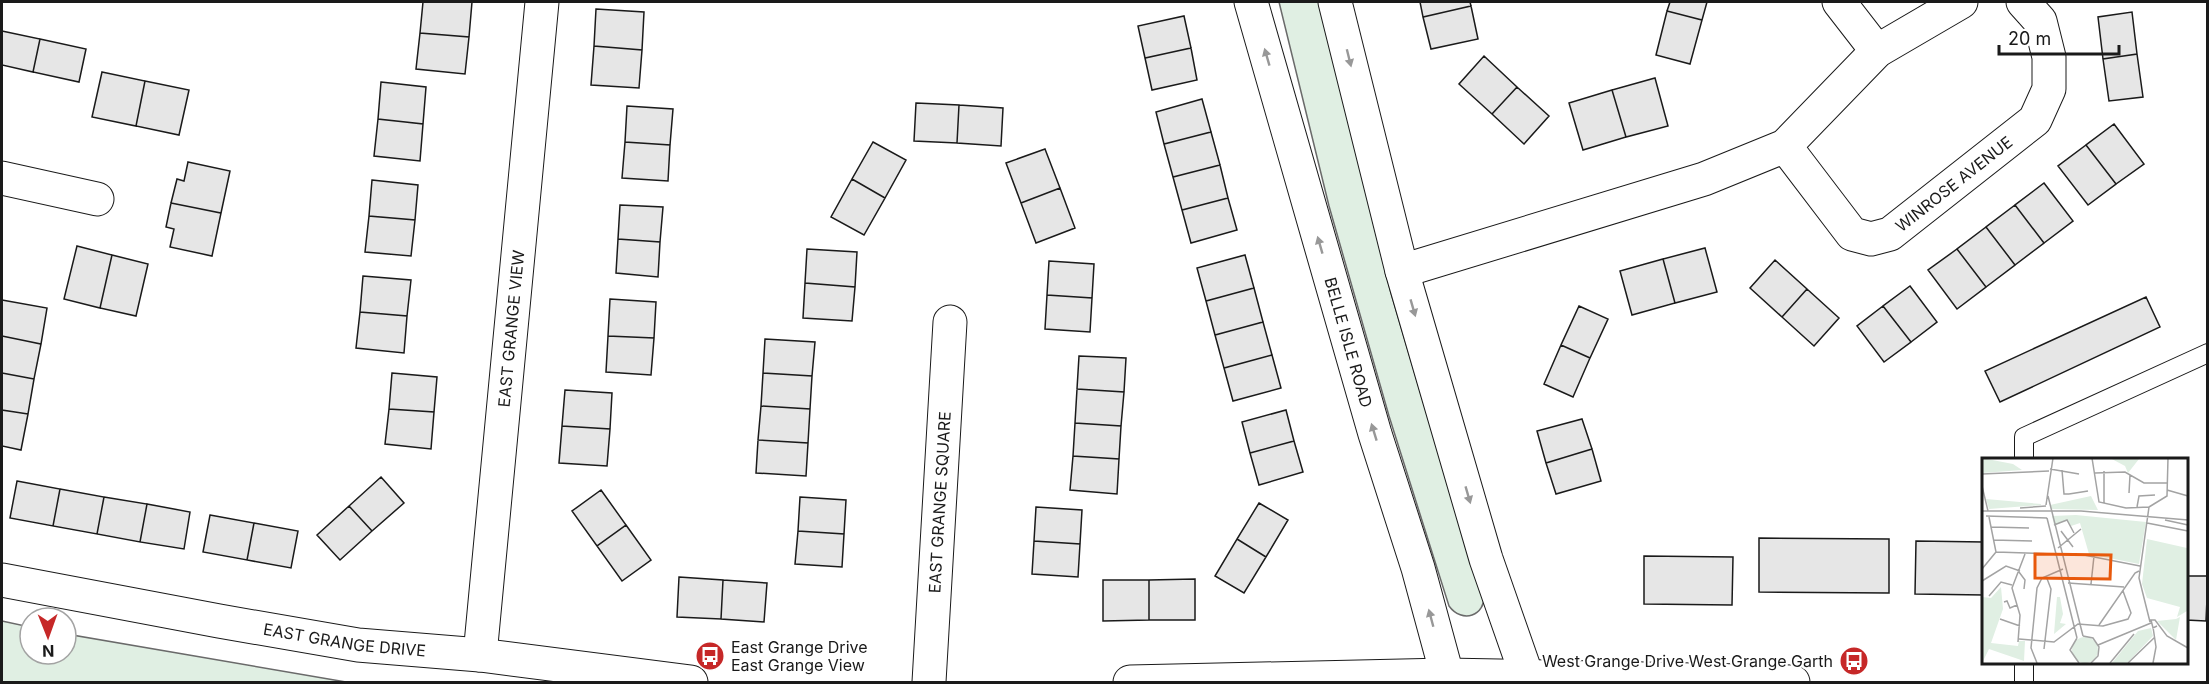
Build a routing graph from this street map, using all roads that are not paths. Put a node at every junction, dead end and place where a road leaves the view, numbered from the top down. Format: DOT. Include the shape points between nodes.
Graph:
graph roads {
  1 [pos="542,2"];
  2 [pos="1251,2"];
  3 [pos="1335,2"];
  4 [pos="1839,2"];
  5 [pos="1960,2"];
  6 [pos="2023,2"];
  7 [pos="1877,51"];
  8 [pos="1785,146"];
  9 [pos="2,178"];
  10 [pos="97,199"];
  11 [pos="1402,271"];
  12 [pos="950,322"];
  13 [pos="2208,353"];
  14 [pos="2024,458"];
  15 [pos="2,579"];
  16 [pos="480,655"];
  17 [pos="2024,663"];
  18 [pos="1448,679"];
  19 [pos="1528,680"];
  20 [pos="692,682"];
  21 [pos="928,682"];
  22 [pos="1130,682"];
  23 [pos="1793,682"];
  24 [pos="2024,682"];
  1 -- 16 [label="street, EAST GRANGE VIEW"];
  18 -- 2 [label="street, BELLE ISLE ROAD, one-way"];
  3 -- 11 [label="street, one-way"];
  4 -- 7 [label="street"];
  5 -- 7 [label="street"];
  6 -- 8 [label="street, WINROSE AVENUE" via="2040,21 2049,57 2049,89 2035,120 1890,234 1871,239 1852,234"];
  7 -- 8 [label="street"];
  8 -- 11 [label="street" via="1704,178"];
  9 -- 10 [label="street"];
  11 -- 19 [label="street, one-way" via="1486,559"];
  12 -- 21 [label="street, EAST GRANGE SQUARE"];
  13 -- 14 [label="lane" via="2024,437"];
  15 -- 16 [label="street, EAST GRANGE DRIVE" via="358,645"];
  16 -- 20 [label="street, EAST GRANGE DRIVE"];
  17 -- 24 [label="lane"];
  18 -- 19 [label="street"];
  18 -- 22 [label="street"];
  19 -- 23 [label="street"];
}
